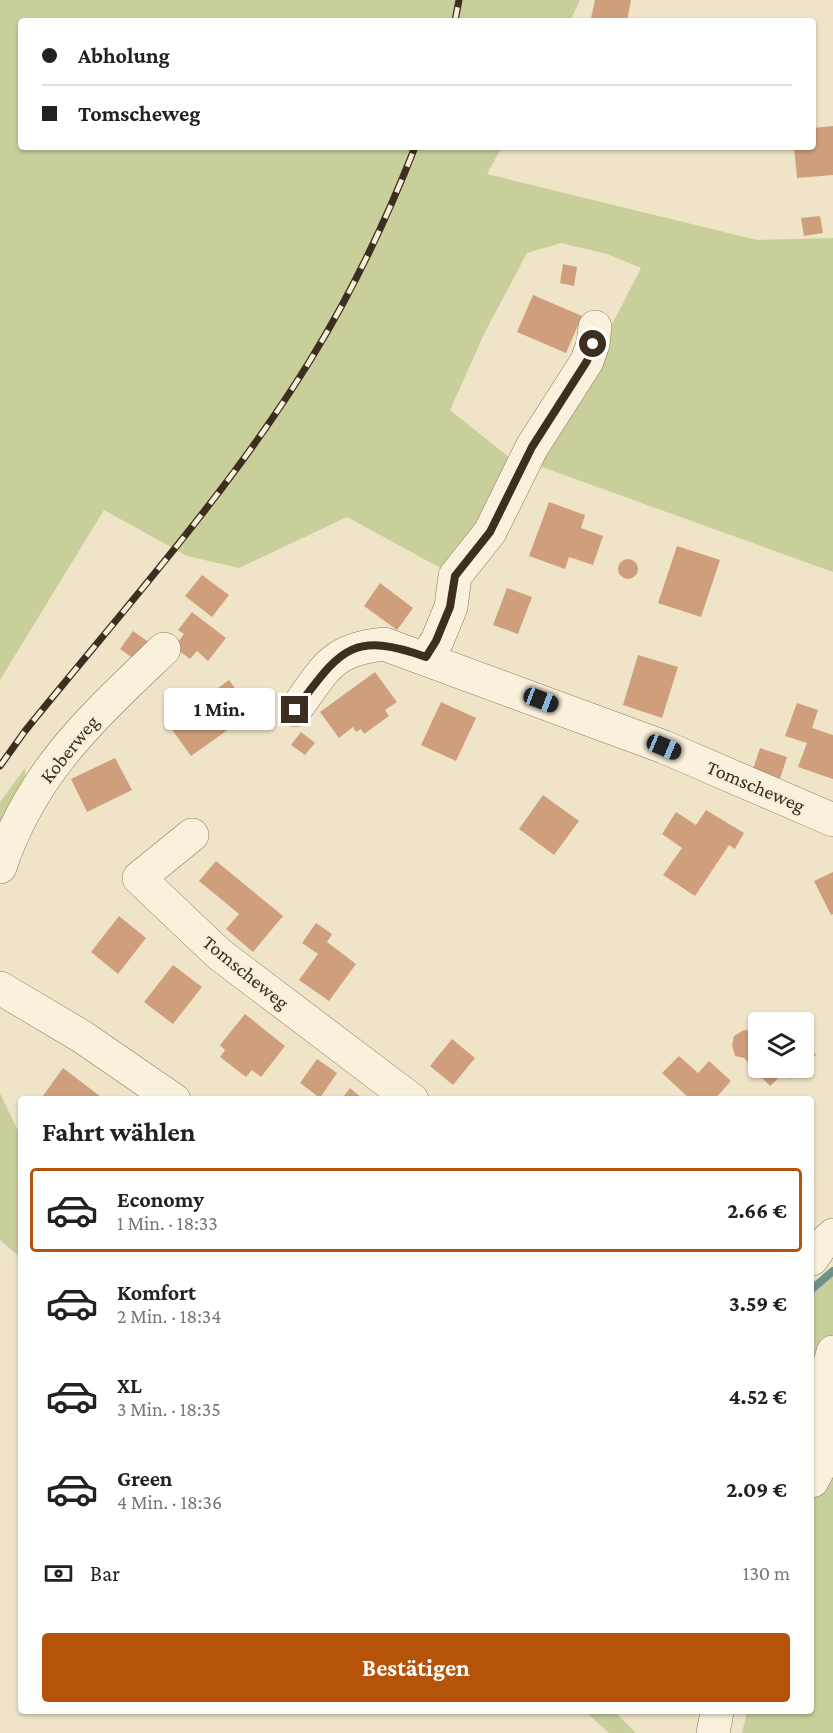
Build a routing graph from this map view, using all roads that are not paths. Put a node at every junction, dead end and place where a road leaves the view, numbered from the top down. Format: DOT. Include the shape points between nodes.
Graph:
graph roads {
  1 [pos="595,327"];
  2 [pos="164,649"];
  3 [pos="426,657"];
  4 [pos="295,710"];
  5 [pos="833,820"];
  6 [pos="192,835"];
  7 [pos="0,867"];
  8 [pos="0,988"];
  9 [pos="168,1096"];
  10 [pos="407,1096"];
  11 [pos="833,1352"];
  12 [pos="814,1477"];
  13 [pos="717,1714"];
  14 [pos="713,1733"];
  1 -- 3 [label="street" via="587,361 532,447 490,532 455,576 450,607"];
  2 -- 7 [label="street, Koberweg" via="81,729 40,782"];
  3 -- 4 [label="street, Tomscheweg" via="384,644 350,650 333,661"];
  3 -- 5 [label="street, Tomscheweg" via="664,747"];
  6 -- 10 [label="street, Tomscheweg" via="140,878 219,954"];
  8 -- 9 [label="street" via="81,1036"];
  11 -- 12 [label="street" via="824,1384 818,1470"];
  13 -- 14 [label="street"];
}
